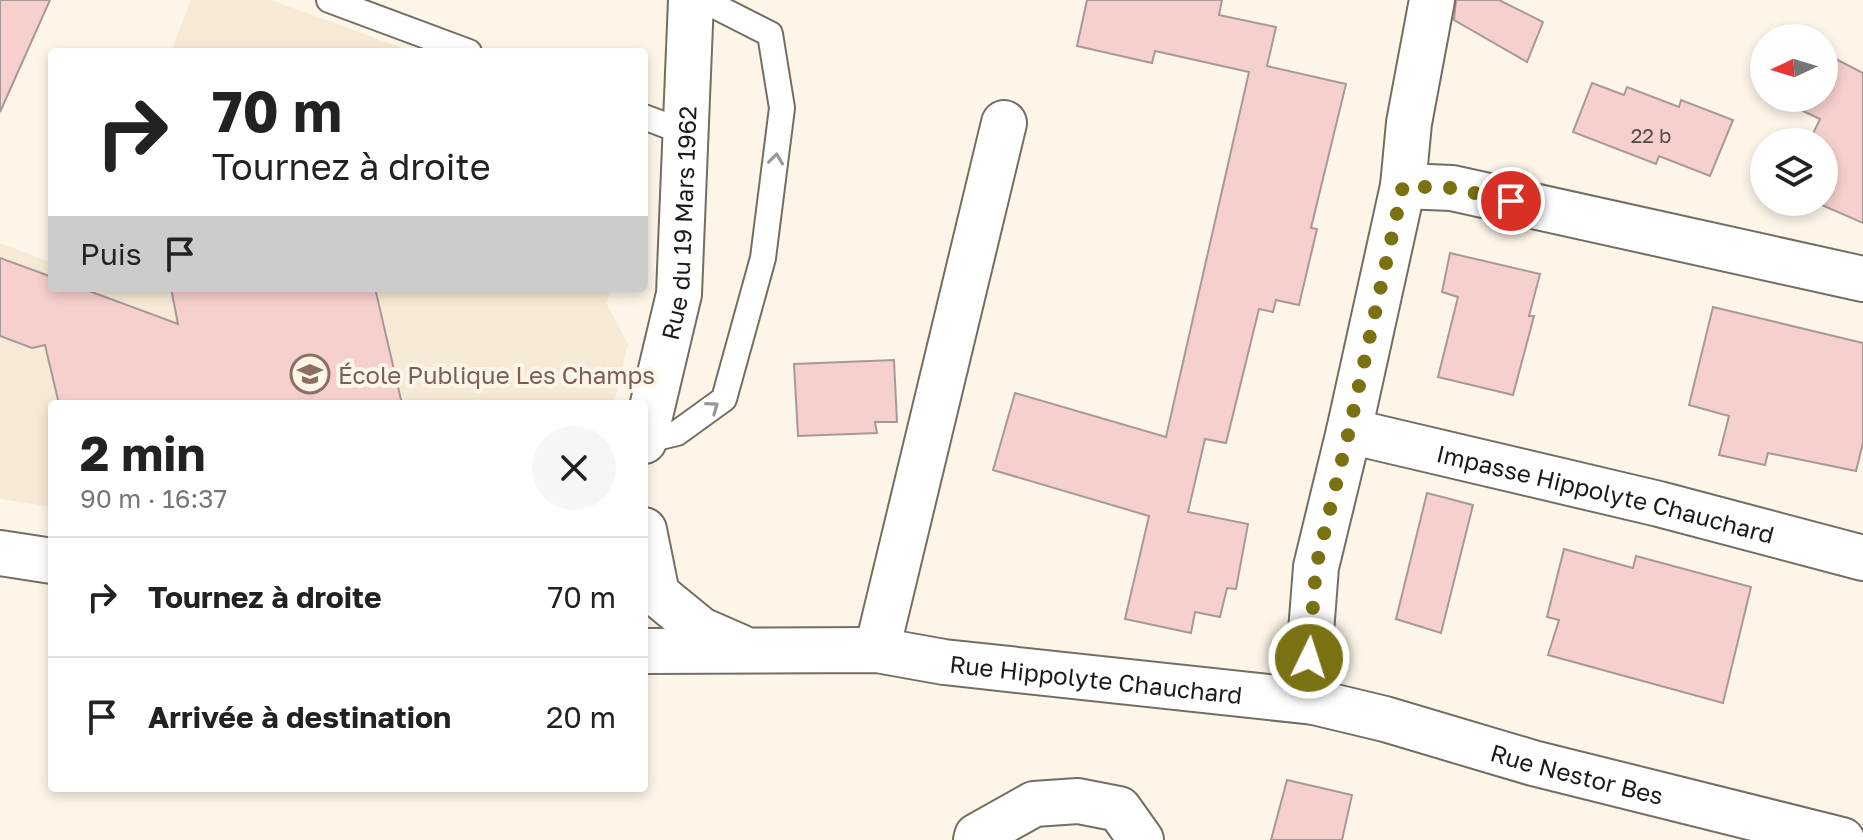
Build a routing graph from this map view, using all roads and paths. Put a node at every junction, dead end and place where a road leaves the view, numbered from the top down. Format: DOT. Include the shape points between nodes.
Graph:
graph roads {
  1 [pos="329,0"];
  2 [pos="691,0"];
  3 [pos="703,0"];
  4 [pos="1432,0"];
  5 [pos="458,48"];
  6 [pos="648,119"];
  7 [pos="1004,123"];
  8 [pos="686,133"];
  9 [pos="1403,186"];
  10 [pos="1863,279"];
  11 [pos="648,424"];
  12 [pos="1349,431"];
  13 [pos="648,440"];
  14 [pos="648,550"];
  15 [pos="0,553"];
  16 [pos="1863,558"];
  17 [pos="48,560"];
  18 [pos="877,650"];
  19 [pos="648,651"];
  20 [pos="749,651"];
  21 [pos="1314,702"];
  22 [pos="976,840"];
  23 [pos="1141,840"];
  24 [pos="1842,840"];
  1 -- 5 [label="lane"];
  2 -- 8 [label="street, Rue du 19 Mars 1962"];
  13 -- 3 [label="lane, one-way" via="677,433 724,399 765,243 782,108 770,34"];
  4 -- 9 [label="street"];
  6 -- 8 [label="lane"];
  7 -- 18 [label="street"];
  8 -- 11 [label="street, Rue du 19 Mars 1962" via="679,294"];
  9 -- 10 [label="street" via="1452,188"];
  9 -- 12 [label="street"];
  12 -- 16 [label="street, Impasse Hippolyte Chauchard"];
  12 -- 21 [label="street" via="1316,567 1309,658"];
  14 -- 20 [label="street" via="657,594 701,630"];
  15 -- 17 [label="street"];
  18 -- 20 [label="street, Rue Hippolyte Chauchard"];
  18 -- 21 [label="street, Rue Hippolyte Chauchard"];
  19 -- 20 [label="street, Rue Hippolyte Chauchard"];
  21 -- 24 [label="street, Rue Nestor Bes"];
  22 -- 23 [label="street" via="1034,804 1078,801 1119,809"];
}
